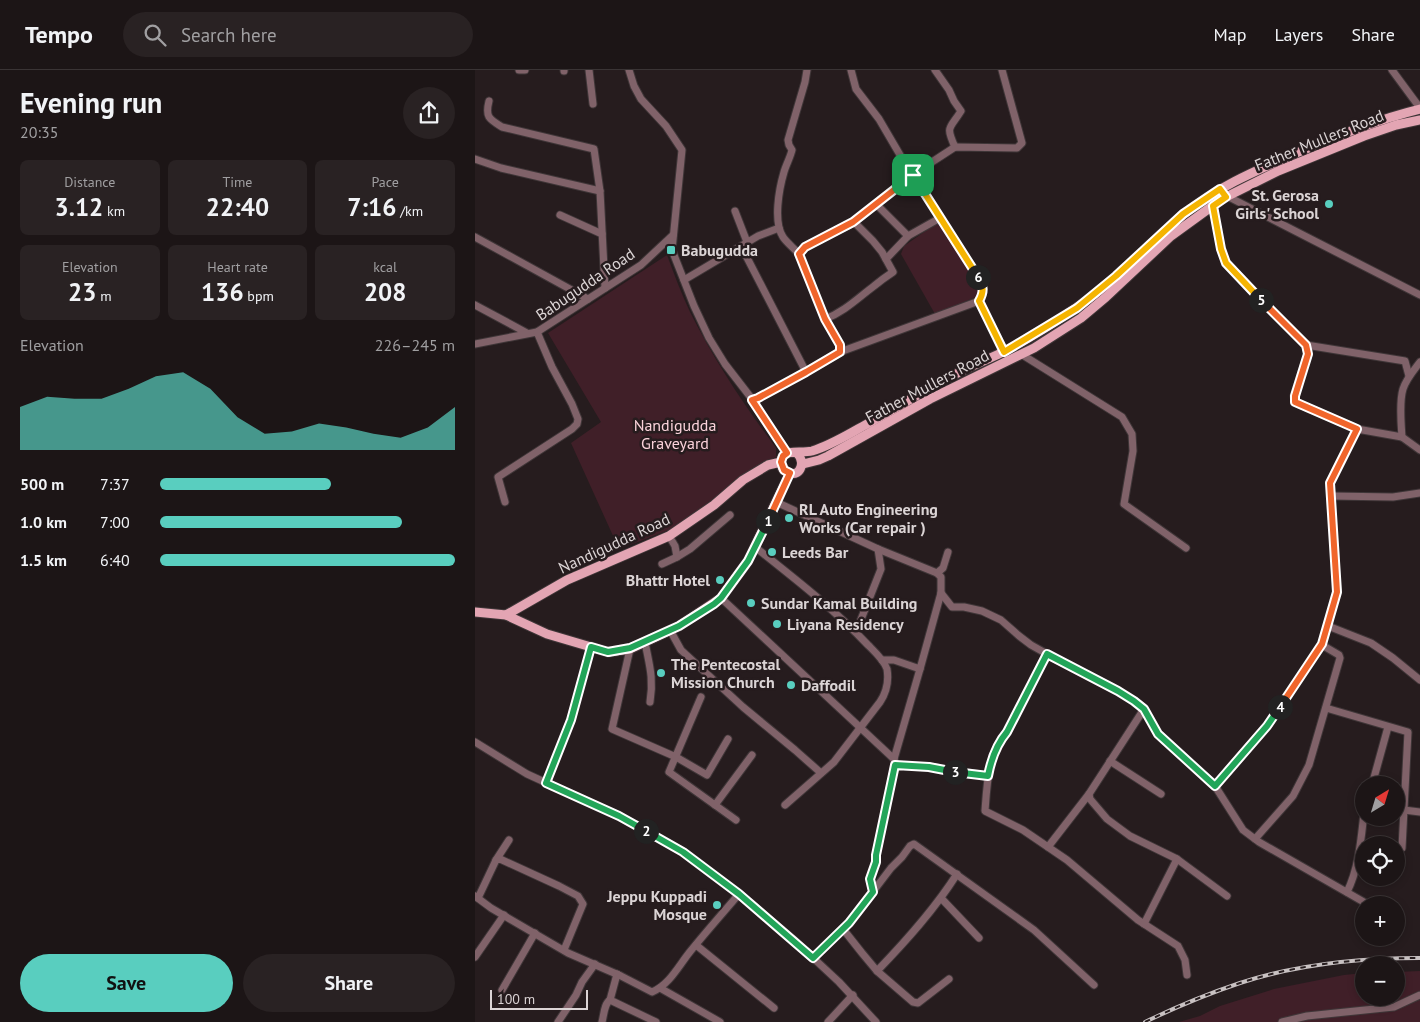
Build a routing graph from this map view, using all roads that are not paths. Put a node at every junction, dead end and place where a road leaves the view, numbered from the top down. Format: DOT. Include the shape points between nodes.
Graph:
graph roads {
  1 [pos="519,70"];
  2 [pos="525,70"];
  3 [pos="589,70"];
  4 [pos="629,70"];
  5 [pos="807,70"];
  6 [pos="851,70"];
  7 [pos="935,70"];
  8 [pos="1002,70"];
  9 [pos="1392,70"];
  10 [pos="489,101"];
  11 [pos="593,104"];
  12 [pos="1420,109"];
  13 [pos="1420,120"];
  14 [pos="955,147"];
  15 [pos="475,160"];
  16 [pos="913,175"];
  17 [pos="600,191"];
  18 [pos="1223,193"];
  19 [pos="876,204"];
  20 [pos="1213,206"];
  21 [pos="735,210"];
  22 [pos="560,215"];
  23 [pos="940,218"];
  24 [pos="853,222"];
  25 [pos="779,228"];
  26 [pos="602,234"];
  27 [pos="673,235"];
  28 [pos="907,236"];
  29 [pos="475,237"];
  30 [pos="744,244"];
  31 [pos="799,254"];
  32 [pos="886,259"];
  33 [pos="683,280"];
  34 [pos="605,288"];
  35 [pos="1420,295"];
  36 [pos="588,299"];
  37 [pos="979,301"];
  38 [pos="475,305"];
  39 [pos="825,319"];
  40 [pos="537,332"];
  41 [pos="528,334"];
  42 [pos="475,344"];
  43 [pos="1306,345"];
  44 [pos="840,352"];
  45 [pos="1004,352"];
  46 [pos="1021,354"];
  47 [pos="1420,362"];
  48 [pos="806,372"];
  49 [pos="1409,376"];
  50 [pos="752,400"];
  51 [pos="1357,429"];
  52 [pos="1402,437"];
  53 [pos="1420,450"];
  54 [pos="792,453"];
  55 [pos="781,462"];
  56 [pos="803,464"];
  57 [pos="790,473"];
  58 [pos="1420,493"];
  59 [pos="1331,496"];
  60 [pos="505,502"];
  61 [pos="776,502"];
  62 [pos="730,515"];
  63 [pos="669,536"];
  64 [pos="755,547"];
  65 [pos="1186,548"];
  66 [pos="878,549"];
  67 [pos="948,552"];
  68 [pos="677,557"];
  69 [pos="662,564"];
  70 [pos="937,573"];
  71 [pos="941,593"];
  72 [pos="721,598"];
  73 [pos="475,612"];
  74 [pos="506,615"];
  75 [pos="1327,626"];
  76 [pos="670,630"];
  77 [pos="856,632"];
  78 [pos="645,642"];
  79 [pos="1322,644"];
  80 [pos="591,647"];
  81 [pos="630,648"];
  82 [pos="1047,654"];
  83 [pos="882,660"];
  84 [pos="920,669"];
  85 [pos="1420,680"];
  86 [pos="701,697"];
  87 [pos="650,702"];
  88 [pos="1326,708"];
  89 [pos="1144,709"];
  90 [pos="861,727"];
  91 [pos="1389,727"];
  92 [pos="728,739"];
  93 [pos="475,742"];
  94 [pos="752,755"];
  95 [pos="676,756"];
  96 [pos="1110,761"];
  97 [pos="895,762"];
  98 [pos="821,773"];
  99 [pos="988,776"];
  100 [pos="1374,776"];
  101 [pos="546,783"];
  102 [pos="1215,786"];
  103 [pos="1405,790"];
  104 [pos="1089,794"];
  105 [pos="1161,794"];
  106 [pos="715,805"];
  107 [pos="785,805"];
  108 [pos="1405,810"];
  109 [pos="1420,812"];
  110 [pos="736,820"];
  111 [pos="1363,826"];
  112 [pos="1255,839"];
  113 [pos="509,840"];
  114 [pos="1048,847"];
  115 [pos="1177,859"];
  116 [pos="496,860"];
  117 [pos="957,874"];
  118 [pos="873,892"];
  119 [pos="1347,892"];
  120 [pos="739,894"];
  121 [pos="1227,896"];
  122 [pos="476,897"];
  123 [pos="1355,897"];
  124 [pos="941,898"];
  125 [pos="504,915"];
  126 [pos="1144,924"];
  127 [pos="843,928"];
  128 [pos="535,933"];
  129 [pos="979,938"];
  130 [pos="696,945"];
  131 [pos="564,950"];
  132 [pos="475,957"];
  133 [pos="813,958"];
  134 [pos="595,964"];
  135 [pos="877,971"];
  136 [pos="617,974"];
  137 [pos="1187,976"];
  138 [pos="949,979"];
  139 [pos="1094,985"];
  140 [pos="660,988"];
  141 [pos="502,990"];
  142 [pos="853,995"];
  143 [pos="1420,995"];
  144 [pos="610,1000"];
  145 [pos="774,1008"];
  146 [pos="558,1022"];
  147 [pos="602,1022"];
  148 [pos="655,1022"];
  149 [pos="720,1022"];
  150 [pos="828,1022"];
  151 [pos="876,1022"];
  152 [pos="1282,1022"];
  1 -- 2 [label="street"];
  3 -- 11 [label="street"];
  4 -- 27 [label="street" via="641,100 666,126 682,150"];
  5 -- 25 [label="street" via="788,140 792,150 781,184"];
  6 -- 16 [label="street" via="856,89 879,119"];
  7 -- 14 [label="street" via="961,111 950,127 949,134"];
  8 -- 14 [label="street" via="1022,143 1017,148"];
  9 -- 12 [label="street"];
  10 -- 17 [label="street" via="486,112 490,120 502,127 594,149"];
  12 -- 18 [label="main road" via="1342,134 1270,164 1231,182"];
  13 -- 18 [label="main road, Father Mullers Road" via="1357,139"];
  14 -- 16 [label="street"];
  15 -- 17 [label="street"];
  16 -- 19 [label="street"];
  16 -- 23 [label="street"];
  17 -- 26 [label="street"];
  18 -- 20 [label="main road, Father Mullers Road"];
  18 -- 35 [label="street"];
  18 -- 45 [label="main road" via="1183,214 1077,308"];
  19 -- 24 [label="street"];
  19 -- 28 [label="street"];
  20 -- 43 [label="street" via="1226,263"];
  20 -- 46 [label="main road, Father Mullers Road" via="1171,236 1087,313"];
  21 -- 30 [label="street"];
  22 -- 26 [label="street"];
  23 -- 28 [label="street"];
  23 -- 37 [label="street" via="982,283"];
  24 -- 31 [label="street" via="805,247"];
  24 -- 32 [label="street"];
  25 -- 30 [label="street"];
  25 -- 31 [label="street"];
  26 -- 34 [label="street"];
  27 -- 33 [label="street" via="672,250"];
  27 -- 34 [label="street, Babugudda Road" via="641,265"];
  28 -- 32 [label="street"];
  29 -- 36 [label="street"];
  30 -- 33 [label="street"];
  30 -- 48 [label="street"];
  31 -- 39 [label="street"];
  32 -- 39 [label="street" via="893,272 843,310"];
  33 -- 50 [label="street" via="709,338"];
  34 -- 36 [label="street, Babugudda Road"];
  36 -- 40 [label="street, Babugudda Road"];
  37 -- 44 [label="street"];
  37 -- 45 [label="street"];
  38 -- 41 [label="street"];
  39 -- 44 [label="street" via="840,345"];
  40 -- 41 [label="street, Babugudda Road"];
  40 -- 60 [label="street" via="579,419 572,429 498,477"];
  41 -- 42 [label="street, Babugudda Road"];
  43 -- 49 [label="street" via="1405,361"];
  43 -- 51 [label="street" via="1308,354 1295,402"];
  44 -- 48 [label="street"];
  45 -- 54 [label="main road" via="945,380 831,444 812,451"];
  46 -- 56 [label="main road, Father Mullers Road" via="930,399 828,456"];
  46 -- 65 [label="street" via="1122,417 1132,434 1133,451 1124,504"];
  47 -- 49 [label="street"];
  48 -- 50 [label="street"];
  49 -- 52 [label="street" via="1403,390"];
  50 -- 54 [label="street"];
  51 -- 52 [label="street"];
  51 -- 59 [label="street" via="1330,483"];
  52 -- 53 [label="street"];
  54 -- 55 [label="main road" via="783,456"];
  54 -- 56 [label="main road" via="801,458"];
  55 -- 57 [label="main road" via="784,470"];
  55 -- 63 [label="main road, Nandigudda Road" via="768,465 743,480"];
  56 -- 57 [label="main road" via="797,472"];
  57 -- 61 [label="main road"];
  58 -- 59 [label="street" via="1393,497"];
  59 -- 75 [label="street" via="1337,592"];
  61 -- 64 [label="main road"];
  61 -- 66 [label="street"];
  62 -- 68 [label="street"];
  63 -- 68 [label="street"];
  63 -- 74 [label="main road, Nandigudda Road" via="567,580"];
  64 -- 72 [label="main road"];
  64 -- 77 [label="street"];
  66 -- 70 [label="street"];
  66 -- 77 [label="street" via="881,569"];
  67 -- 70 [label="street" via="943,568"];
  68 -- 69 [label="street"];
  70 -- 71 [label="street" via="941,577"];
  71 -- 82 [label="street" via="952,607 982,611 1001,620"];
  71 -- 84 [label="street"];
  72 -- 76 [label="main road"];
  72 -- 90 [label="street"];
  73 -- 74 [label="main road"];
  74 -- 80 [label="main road" via="547,634"];
  75 -- 79 [label="street"];
  75 -- 85 [label="street" via="1371,643"];
  76 -- 78 [label="main road"];
  76 -- 98 [label="street" via="681,650"];
  77 -- 83 [label="street"];
  78 -- 81 [label="main road"];
  78 -- 87 [label="street" via="651,669"];
  79 -- 88 [label="street" via="1340,658"];
  79 -- 102 [label="street" via="1267,726"];
  80 -- 81 [label="main road" via="608,652"];
  80 -- 101 [label="street" via="571,720"];
  81 -- 95 [label="street" via="612,729"];
  82 -- 89 [label="street" via="1118,691"];
  82 -- 99 [label="street" via="1000,740"];
  83 -- 84 [label="street" via="893,660"];
  83 -- 90 [label="street" via="887,669 885,693"];
  84 -- 97 [label="street"];
  86 -- 95 [label="street"];
  88 -- 91 [label="street"];
  88 -- 112 [label="street" via="1309,765 1293,796"];
  89 -- 96 [label="street"];
  89 -- 102 [label="street" via="1158,734"];
  90 -- 97 [label="street"];
  90 -- 98 [label="street" via="834,762"];
  91 -- 100 [label="street"];
  91 -- 103 [label="street" via="1408,732"];
  92 -- 95 [label="street" via="707,775"];
  93 -- 101 [label="street"];
  94 -- 106 [label="street"];
  95 -- 106 [label="street" via="669,772"];
  96 -- 104 [label="street"];
  96 -- 105 [label="street"];
  97 -- 99 [label="street"];
  97 -- 118 [label="street" via="870,879"];
  98 -- 107 [label="street"];
  99 -- 114 [label="street" via="985,811"];
  101 -- 120 [label="street" via="619,816 683,852"];
  102 -- 112 [label="street" via="1243,830"];
  104 -- 114 [label="street"];
  104 -- 115 [label="street" via="1107,819 1130,836"];
  106 -- 110 [label="street"];
  108 -- 109 [label="street"];
  111 -- 119 [label="street" via="1360,848"];
  112 -- 119 [label="street"];
  113 -- 116 [label="street"];
  114 -- 126 [label="street"];
  115 -- 121 [label="street"];
  115 -- 126 [label="street"];
  116 -- 122 [label="street"];
  116 -- 131 [label="street" via="516,866 578,896 583,904"];
  117 -- 118 [label="street" via="914,844"];
  117 -- 124 [label="street"];
  117 -- 139 [label="street" via="1034,930"];
  118 -- 127 [label="street"];
  119 -- 123 [label="street"];
  120 -- 130 [label="street"];
  120 -- 133 [label="street"];
  122 -- 125 [label="street"];
  124 -- 129 [label="street"];
  124 -- 135 [label="street"];
  125 -- 128 [label="street"];
  125 -- 132 [label="street"];
  126 -- 137 [label="street" via="1178,946 1185,960"];
  127 -- 133 [label="street"];
  127 -- 135 [label="street"];
  128 -- 131 [label="street"];
  128 -- 141 [label="street"];
  130 -- 140 [label="street"];
  130 -- 145 [label="street"];
  131 -- 134 [label="street"];
  133 -- 142 [label="street"];
  134 -- 136 [label="street"];
  134 -- 146 [label="street"];
  135 -- 138 [label="street" via="918,1003"];
  136 -- 140 [label="street" via="652,992"];
  136 -- 144 [label="street"];
  140 -- 149 [label="street"];
  142 -- 150 [label="street"];
  142 -- 151 [label="street"];
  143 -- 152 [label="street" via="1394,1007 1307,1016"];
  144 -- 147 [label="street"];
  144 -- 148 [label="street"];
}
